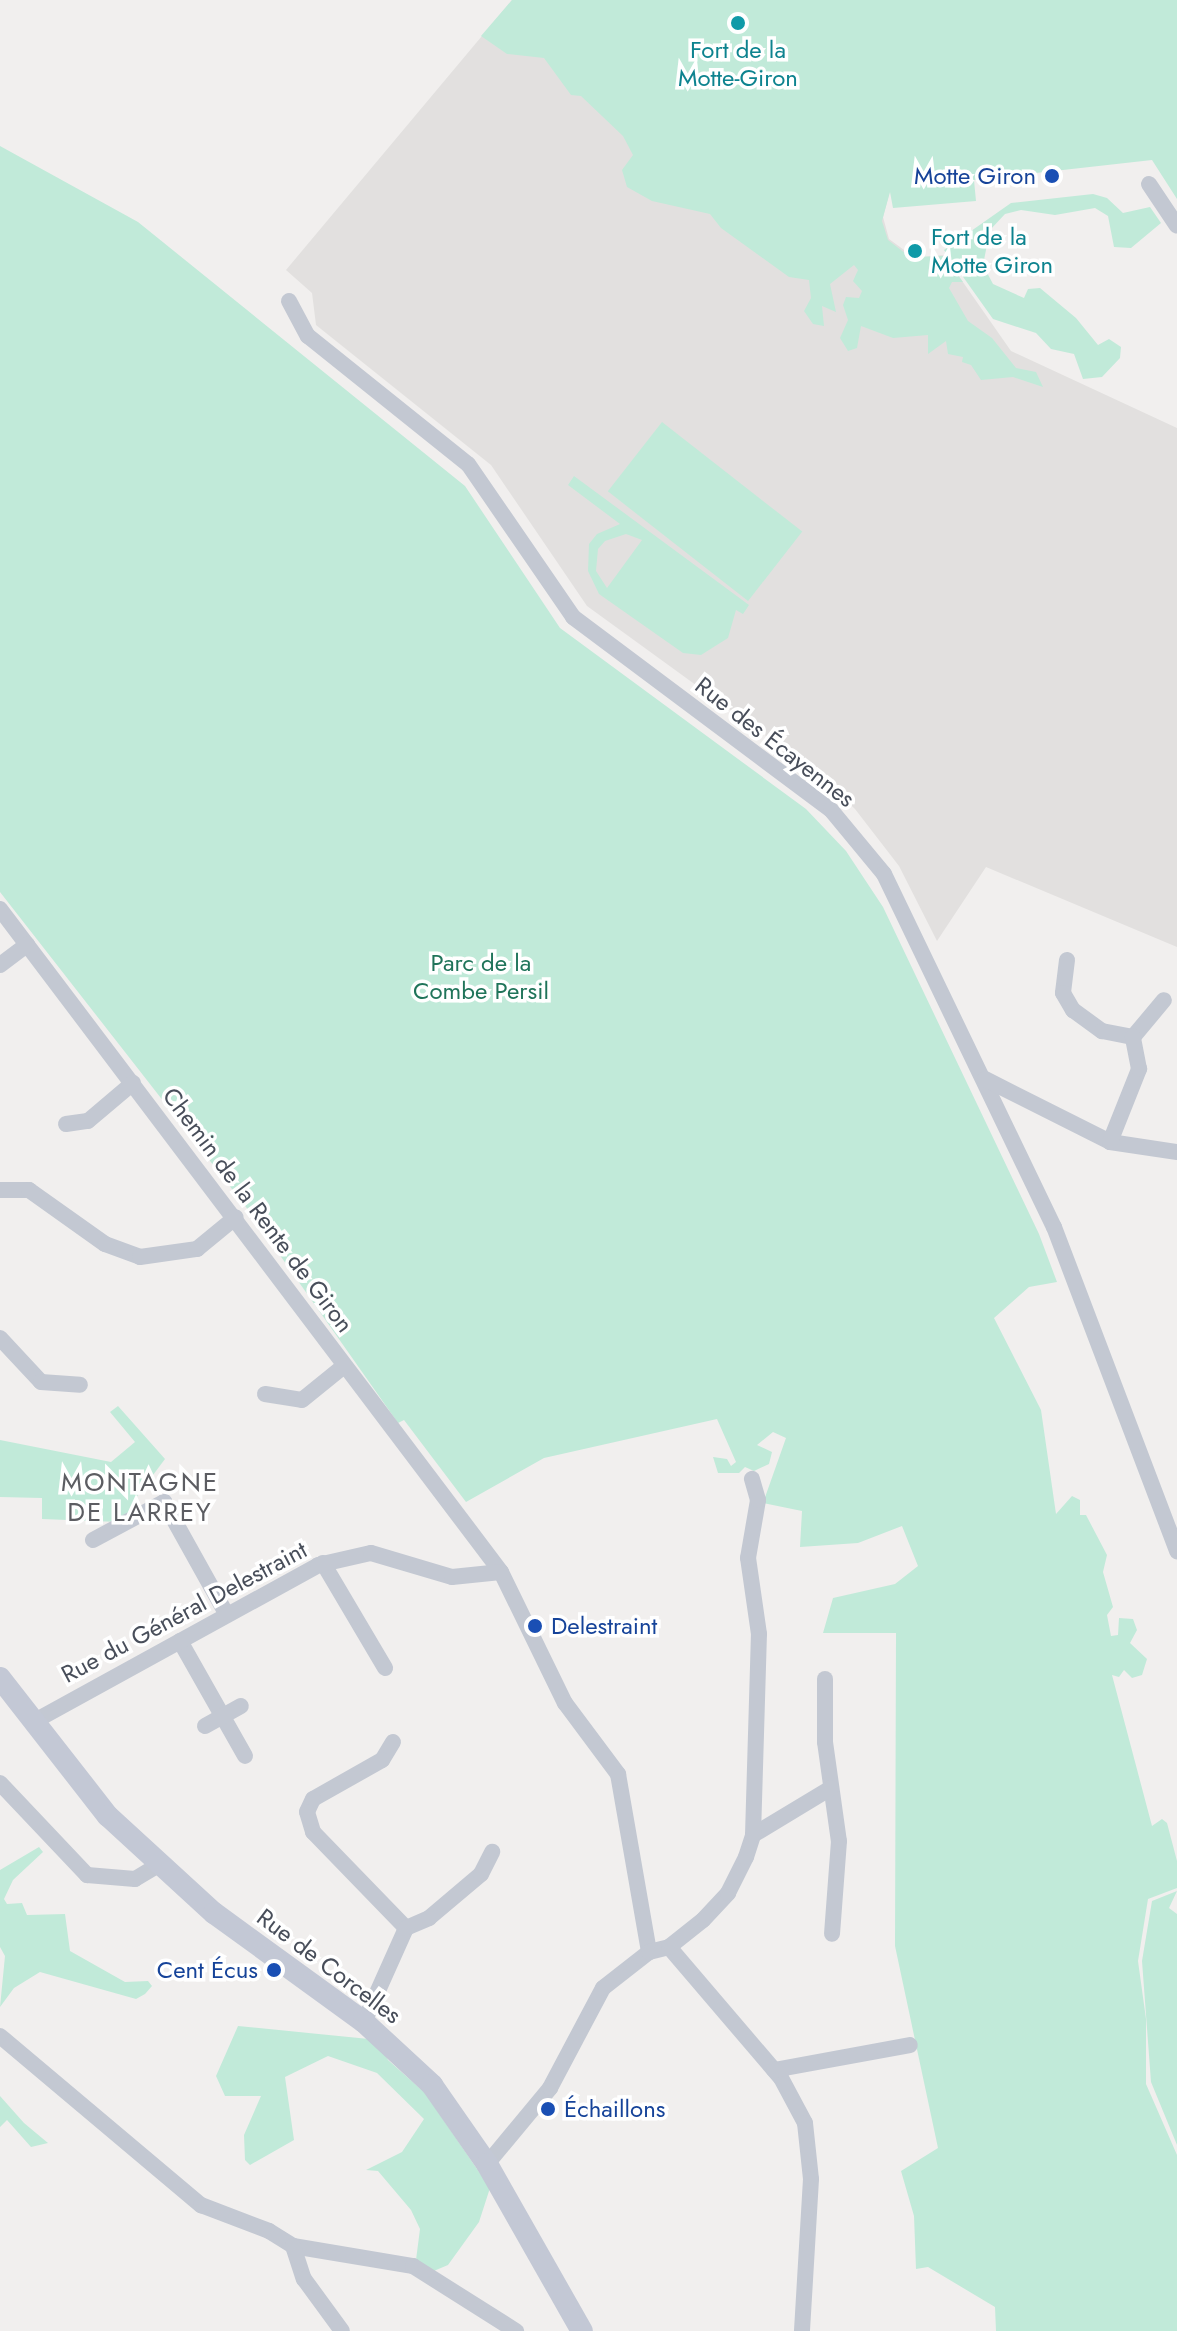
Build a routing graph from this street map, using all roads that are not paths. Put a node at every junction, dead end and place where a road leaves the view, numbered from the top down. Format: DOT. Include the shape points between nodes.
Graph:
graph roads {
  1 [pos="1149,184"];
  2 [pos="1177,226"];
  3 [pos="289,301"];
  4 [pos="0,909"];
  5 [pos="27,945"];
  6 [pos="1067,960"];
  7 [pos="0,965"];
  8 [pos="1164,1000"];
  9 [pos="1133,1037"];
  10 [pos="985,1079"];
  11 [pos="133,1083"];
  12 [pos="66,1124"];
  13 [pos="1110,1142"];
  14 [pos="1177,1152"];
  15 [pos="0,1190"];
  16 [pos="236,1217"];
  17 [pos="0,1338"];
  18 [pos="344,1366"];
  19 [pos="80,1385"];
  20 [pos="265,1394"];
  21 [pos="752,1479"];
  22 [pos="93,1540"];
  23 [pos="1177,1551"];
  24 [pos="323,1563"];
  25 [pos="501,1572"];
  26 [pos="227,1615"];
  27 [pos="180,1641"];
  28 [pos="385,1668"];
  29 [pos="0,1678"];
  30 [pos="825,1679"];
  31 [pos="241,1706"];
  32 [pos="222,1716"];
  33 [pos="33,1722"];
  34 [pos="205,1726"];
  35 [pos="393,1742"];
  36 [pos="245,1756"];
  37 [pos="0,1783"];
  38 [pos="831,1788"];
  39 [pos="753,1835"];
  40 [pos="492,1852"];
  41 [pos="160,1864"];
  42 [pos="406,1928"];
  43 [pos="832,1934"];
  44 [pos="669,1947"];
  45 [pos="649,1952"];
  46 [pos="364,2022"];
  47 [pos="0,2036"];
  48 [pos="910,2045"];
  49 [pos="774,2070"];
  50 [pos="487,2164"];
  51 [pos="293,2246"];
  52 [pos="342,2331"];
  53 [pos="516,2331"];
  54 [pos="582,2331"];
  55 [pos="802,2331"];
  1 -- 2 [label="street"];
  3 -- 10 [label="street, Rue des Écayennes" via="308,336 468,464 573,617 831,810 884,874"];
  4 -- 5 [label="street, Chemin de la Rente de Giron"];
  5 -- 7 [label="street"];
  5 -- 11 [label="street, Chemin de la Rente de Giron"];
  6 -- 9 [label="street" via="1063,993 1073,1010 1102,1031"];
  8 -- 9 [label="street"];
  9 -- 13 [label="street" via="1139,1069"];
  10 -- 13 [label="street"];
  10 -- 23 [label="street, Rue des Écayennes" via="1077,1283"];
  11 -- 12 [label="street, Chemin de la Rente de Giron" via="88,1121"];
  11 -- 16 [label="street, Chemin de la Rente de Giron"];
  13 -- 14 [label="street"];
  15 -- 16 [label="street" via="29,1190 105,1244 140,1257 197,1249"];
  16 -- 18 [label="street, Chemin de la Rente de Giron"];
  17 -- 19 [label="street" via="41,1382"];
  18 -- 20 [label="street, Chemin de la Rente de Giron" via="302,1400"];
  18 -- 25 [label="street, Chemin de la Rente de Giron"];
  21 -- 39 [label="street" via="758,1500 748,1558 759,1634"];
  22 -- 26 [label="street" via="164,1502"];
  24 -- 25 [label="street, Rue du Général Delestraint" via="371,1553 452,1577"];
  24 -- 26 [label="street, Rue du Général Delestraint"];
  24 -- 28 [label="street"];
  25 -- 45 [label="street, Chemin de la Rente de Giron" via="565,1703 618,1774"];
  26 -- 27 [label="street, Rue du Général Delestraint"];
  27 -- 32 [label="street"];
  27 -- 33 [label="street, Rue du Général Delestraint"];
  29 -- 33 [label="main road, Rue de Corcelles"];
  30 -- 38 [label="street"];
  31 -- 32 [label="street"];
  32 -- 34 [label="street"];
  32 -- 36 [label="street"];
  33 -- 41 [label="main road, Rue de Corcelles" via="98,1804"];
  35 -- 42 [label="street" via="382,1760 313,1799 307,1812 313,1832"];
  37 -- 41 [label="street" via="87,1875 135,1879"];
  38 -- 39 [label="street"];
  38 -- 43 [label="street" via="839,1841"];
  39 -- 44 [label="street" via="728,1893"];
  40 -- 42 [label="street" via="481,1874 429,1918"];
  41 -- 46 [label="main road, Rue de Corcelles" via="214,1913"];
  42 -- 46 [label="street"];
  44 -- 45 [label="street"];
  44 -- 49 [label="street"];
  45 -- 50 [label="street" via="603,1988 555,2080"];
  46 -- 50 [label="main road, Rue de Corcelles" via="432,2085"];
  47 -- 51 [label="street" via="183,2192"];
  48 -- 49 [label="street"];
  49 -- 55 [label="street" via="799,2108 810,2146"];
  50 -- 54 [label="main road, Rue de Corcelles"];
  51 -- 52 [label="street" via="304,2279"];
  51 -- 53 [label="street" via="413,2266"];
}
